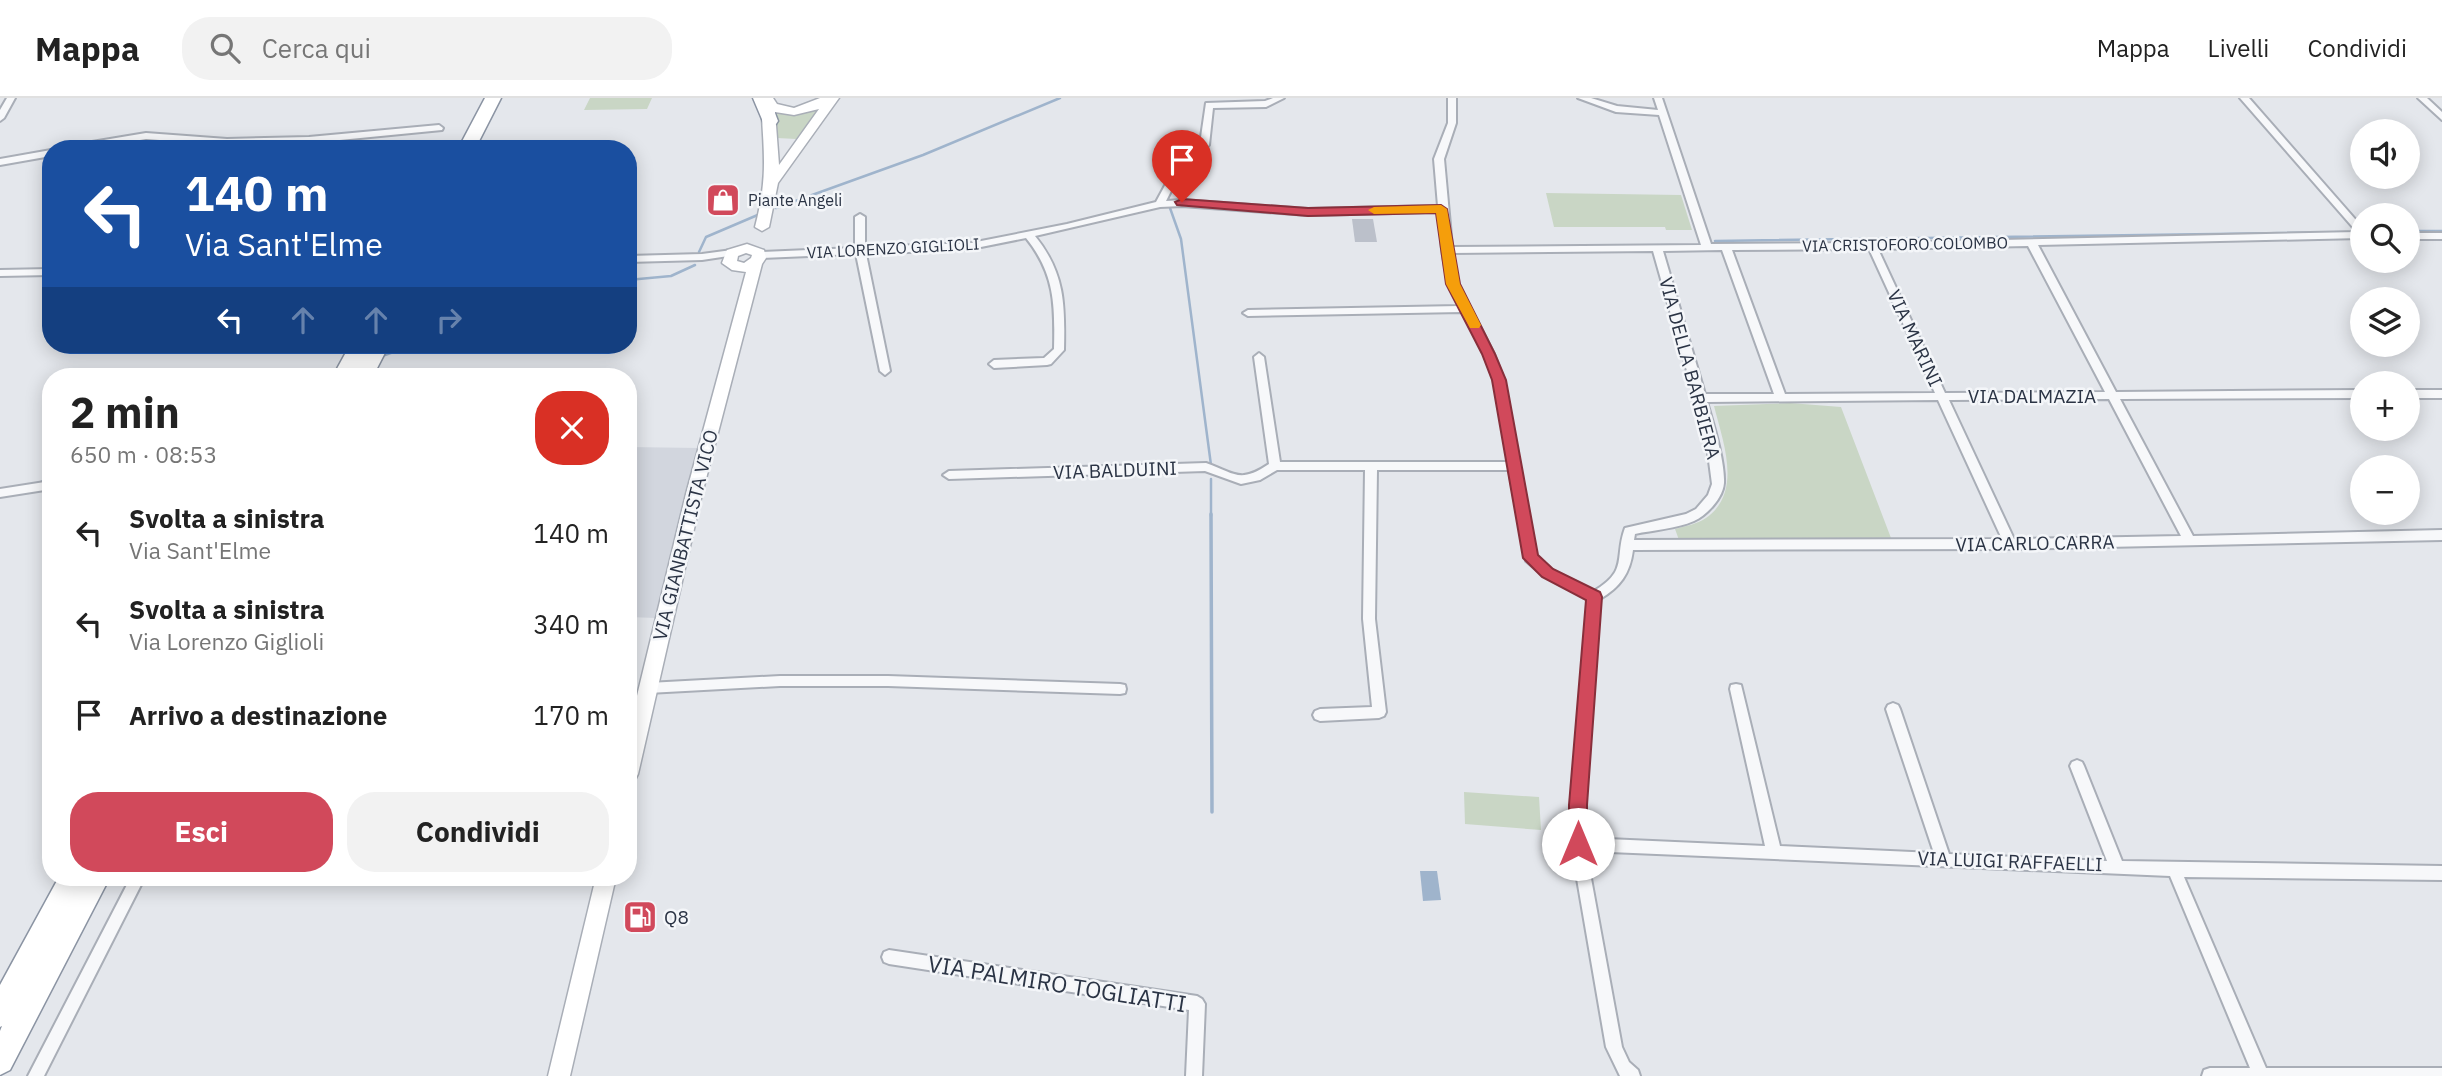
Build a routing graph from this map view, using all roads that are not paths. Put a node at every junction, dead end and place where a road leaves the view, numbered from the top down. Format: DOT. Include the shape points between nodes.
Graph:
graph roads {
  1 [pos="11,98"];
  2 [pos="493,98"];
  3 [pos="510,98"];
  4 [pos="831,98"];
  5 [pos="1280,98"];
  6 [pos="1452,98"];
  7 [pos="1582,98"];
  8 [pos="1658,98"];
  9 [pos="2244,98"];
  10 [pos="2423,98"];
  11 [pos="765,99"];
  12 [pos="1663,113"];
  13 [pos="2442,117"];
  14 [pos="0,118"];
  15 [pos="770,121"];
  16 [pos="439,128"];
  17 [pos="122,140"];
  18 [pos="200,140"];
  19 [pos="301,140"];
  20 [pos="471,140"];
  21 [pos="488,140"];
  22 [pos="42,155"];
  23 [pos="0,162"];
  24 [pos="774,183"];
  25 [pos="1160,204"];
  26 [pos="1441,209"];
  27 [pos="859,216"];
  28 [pos="2350,218"];
  29 [pos="762,227"];
  30 [pos="2350,232"];
  31 [pos="1029,236"];
  32 [pos="2420,236"];
  33 [pos="2442,236"];
  34 [pos="2031,242"];
  35 [pos="1872,246"];
  36 [pos="1707,247"];
  37 [pos="1727,247"];
  38 [pos="1657,248"];
  39 [pos="860,250"];
  40 [pos="1447,250"];
  41 [pos="756,256"];
  42 [pos="637,259"];
  43 [pos="735,259"];
  44 [pos="42,272"];
  45 [pos="0,273"];
  46 [pos="745,296"];
  47 [pos="1466,309"];
  48 [pos="1248,313"];
  49 [pos="1259,357"];
  50 [pos="994,364"];
  51 [pos="885,371"];
  52 [pos="2350,394"];
  53 [pos="2420,394"];
  54 [pos="2442,394"];
  55 [pos="1780,396"];
  56 [pos="1942,396"];
  57 [pos="2115,396"];
  58 [pos="1701,398"];
  59 [pos="1275,466"];
  60 [pos="1371,466"];
  61 [pos="1513,466"];
  62 [pos="948,475"];
  63 [pos="42,487"];
  64 [pos="0,494"];
  65 [pos="2442,535"];
  66 [pos="2190,541"];
  67 [pos="2010,544"];
  68 [pos="1628,545"];
  69 [pos="1594,597"];
  70 [pos="648,688"];
  71 [pos="1120,689"];
  72 [pos="1736,689"];
  73 [pos="1893,709"];
  74 [pos="1320,715"];
  75 [pos="637,735"];
  76 [pos="2077,766"];
  77 [pos="1578,844"];
  78 [pos="1774,852"];
  79 [pos="1943,858"];
  80 [pos="2116,865"];
  81 [pos="2175,870"];
  82 [pos="2442,873"];
  83 [pos="68,886"];
  84 [pos="92,886"];
  85 [pos="133,886"];
  86 [pos="604,886"];
  87 [pos="889,957"];
  88 [pos="0,1013"];
  89 [pos="0,1060"];
  90 [pos="2261,1075"];
  91 [pos="36,1076"];
  92 [pos="559,1076"];
  93 [pos="1195,1076"];
  94 [pos="1632,1076"];
  95 [pos="2210,1076"];
  96 [pos="2442,1076"];
  1 -- 14 [label="street"];
  2 -- 20 [label="highway"];
  3 -- 21 [label="highway"];
  4 -- 11 [label="main road" via="812,109 794,112 778,110"];
  4 -- 24 [label="main road"];
  5 -- 25 [label="street" via="1266,104 1209,105 1204,145 1172,180"];
  6 -- 26 [label="street" via="1452,123 1439,159"];
  7 -- 12 [label="street" via="1616,108"];
  8 -- 12 [label="street"];
  9 -- 28 [label="street"];
  10 -- 13 [label="street"];
  11 -- 15 [label="highway"];
  12 -- 36 [label="street"];
  15 -- 24 [label="main road"];
  16 -- 19 [label="street"];
  17 -- 18 [label="street" via="146,136"];
  22 -- 23 [label="street"];
  24 -- 29 [label="main road"];
  25 -- 26 [label="street, VIA LORENZO GIGLIOLI" via="1308,212"];
  25 -- 31 [label="street, VIA LORENZO GIGLIOLI"];
  26 -- 40 [label="street"];
  27 -- 39 [label="street"];
  29 -- 41 [label="main road, VIA GIANBATTISTA VICO"];
  29 -- 43 [label="main road"];
  30 -- 34 [label="street, VIA CRISTOFORO COLOMBO"];
  31 -- 39 [label="street, VIA LORENZO GIGLIOLI" via="971,246"];
  31 -- 50 [label="street" via="1045,253 1060,295 1059,350 1047,361"];
  32 -- 33 [label="street"];
  34 -- 35 [label="street, VIA CRISTOFORO COLOMBO"];
  34 -- 57 [label="street"];
  35 -- 37 [label="street, VIA CRISTOFORO COLOMBO"];
  35 -- 56 [label="street, VIA MARINI"];
  36 -- 37 [label="street, VIA CRISTOFORO COLOMBO"];
  36 -- 38 [label="street, VIA CRISTOFORO COLOMBO"];
  37 -- 55 [label="street"];
  38 -- 40 [label="street, VIA CRISTOFORO COLOMBO"];
  38 -- 58 [label="street, VIA DELLA BARBIERA"];
  39 -- 41 [label="street, VIA LORENZO GIGLIOLI"];
  39 -- 51 [label="street"];
  40 -- 47 [label="street" via="1453,284"];
  41 -- 43 [label="main road"];
  41 -- 46 [label="main road, VIA GIANBATTISTA VICO"];
  42 -- 43 [label="street"];
  43 -- 46 [label="main road"];
  44 -- 45 [label="street"];
  46 -- 70 [label="main road, VIA GIANBATTISTA VICO"];
  47 -- 48 [label="street"];
  47 -- 61 [label="street" via="1499,380"];
  49 -- 59 [label="street"];
  52 -- 57 [label="street, VIA DALMAZIA"];
  53 -- 54 [label="street"];
  55 -- 56 [label="street, VIA DALMAZIA"];
  55 -- 58 [label="street, VIA DALMAZIA"];
  56 -- 57 [label="street, VIA DALMAZIA"];
  56 -- 67 [label="street, VIA MARINI"];
  57 -- 66 [label="street"];
  58 -- 68 [label="street, VIA DELLA BARBIERA" via="1718,471 1713,497 1689,518 1629,531"];
  59 -- 60 [label="street, VIA BALDUINI"];
  59 -- 62 [label="street, VIA BALDUINI" via="1256,480 1234,480 1206,467"];
  60 -- 61 [label="street, VIA BALDUINI"];
  60 -- 74 [label="street" via="1369,618 1378,712"];
  61 -- 69 [label="street" via="1531,558 1548,573"];
  63 -- 64 [label="street"];
  65 -- 66 [label="street, VIA CARLO CARRA"];
  66 -- 67 [label="street, VIA CARLO CARRA"];
  67 -- 68 [label="street, VIA CARLO CARRA"];
  68 -- 69 [label="street" via="1616,584"];
  69 -- 77 [label="street"];
  70 -- 71 [label="street" via="888,681"];
  70 -- 75 [label="main road, VIA GIANBATTISTA VICO"];
  72 -- 78 [label="street"];
  73 -- 79 [label="street"];
  76 -- 80 [label="street"];
  77 -- 78 [label="street, VIA LUIGI RAFFAELLI"];
  77 -- 94 [label="street" via="1614,1047"];
  78 -- 79 [label="street, VIA LUIGI RAFFAELLI"];
  79 -- 80 [label="street, VIA LUIGI RAFFAELLI"];
  80 -- 81 [label="street, VIA LUIGI RAFFAELLI"];
  81 -- 82 [label="street, VIA LUIGI RAFFAELLI"];
  81 -- 90 [label="street"];
  83 -- 88 [label="highway"];
  84 -- 89 [label="highway"];
  85 -- 91 [label="street"];
  86 -- 92 [label="main road"];
  87 -- 93 [label="street, VIA PALMIRO TOGLIATTI" via="1197,1004"];
  90 -- 95 [label="street"];
  90 -- 96 [label="street"];
}
